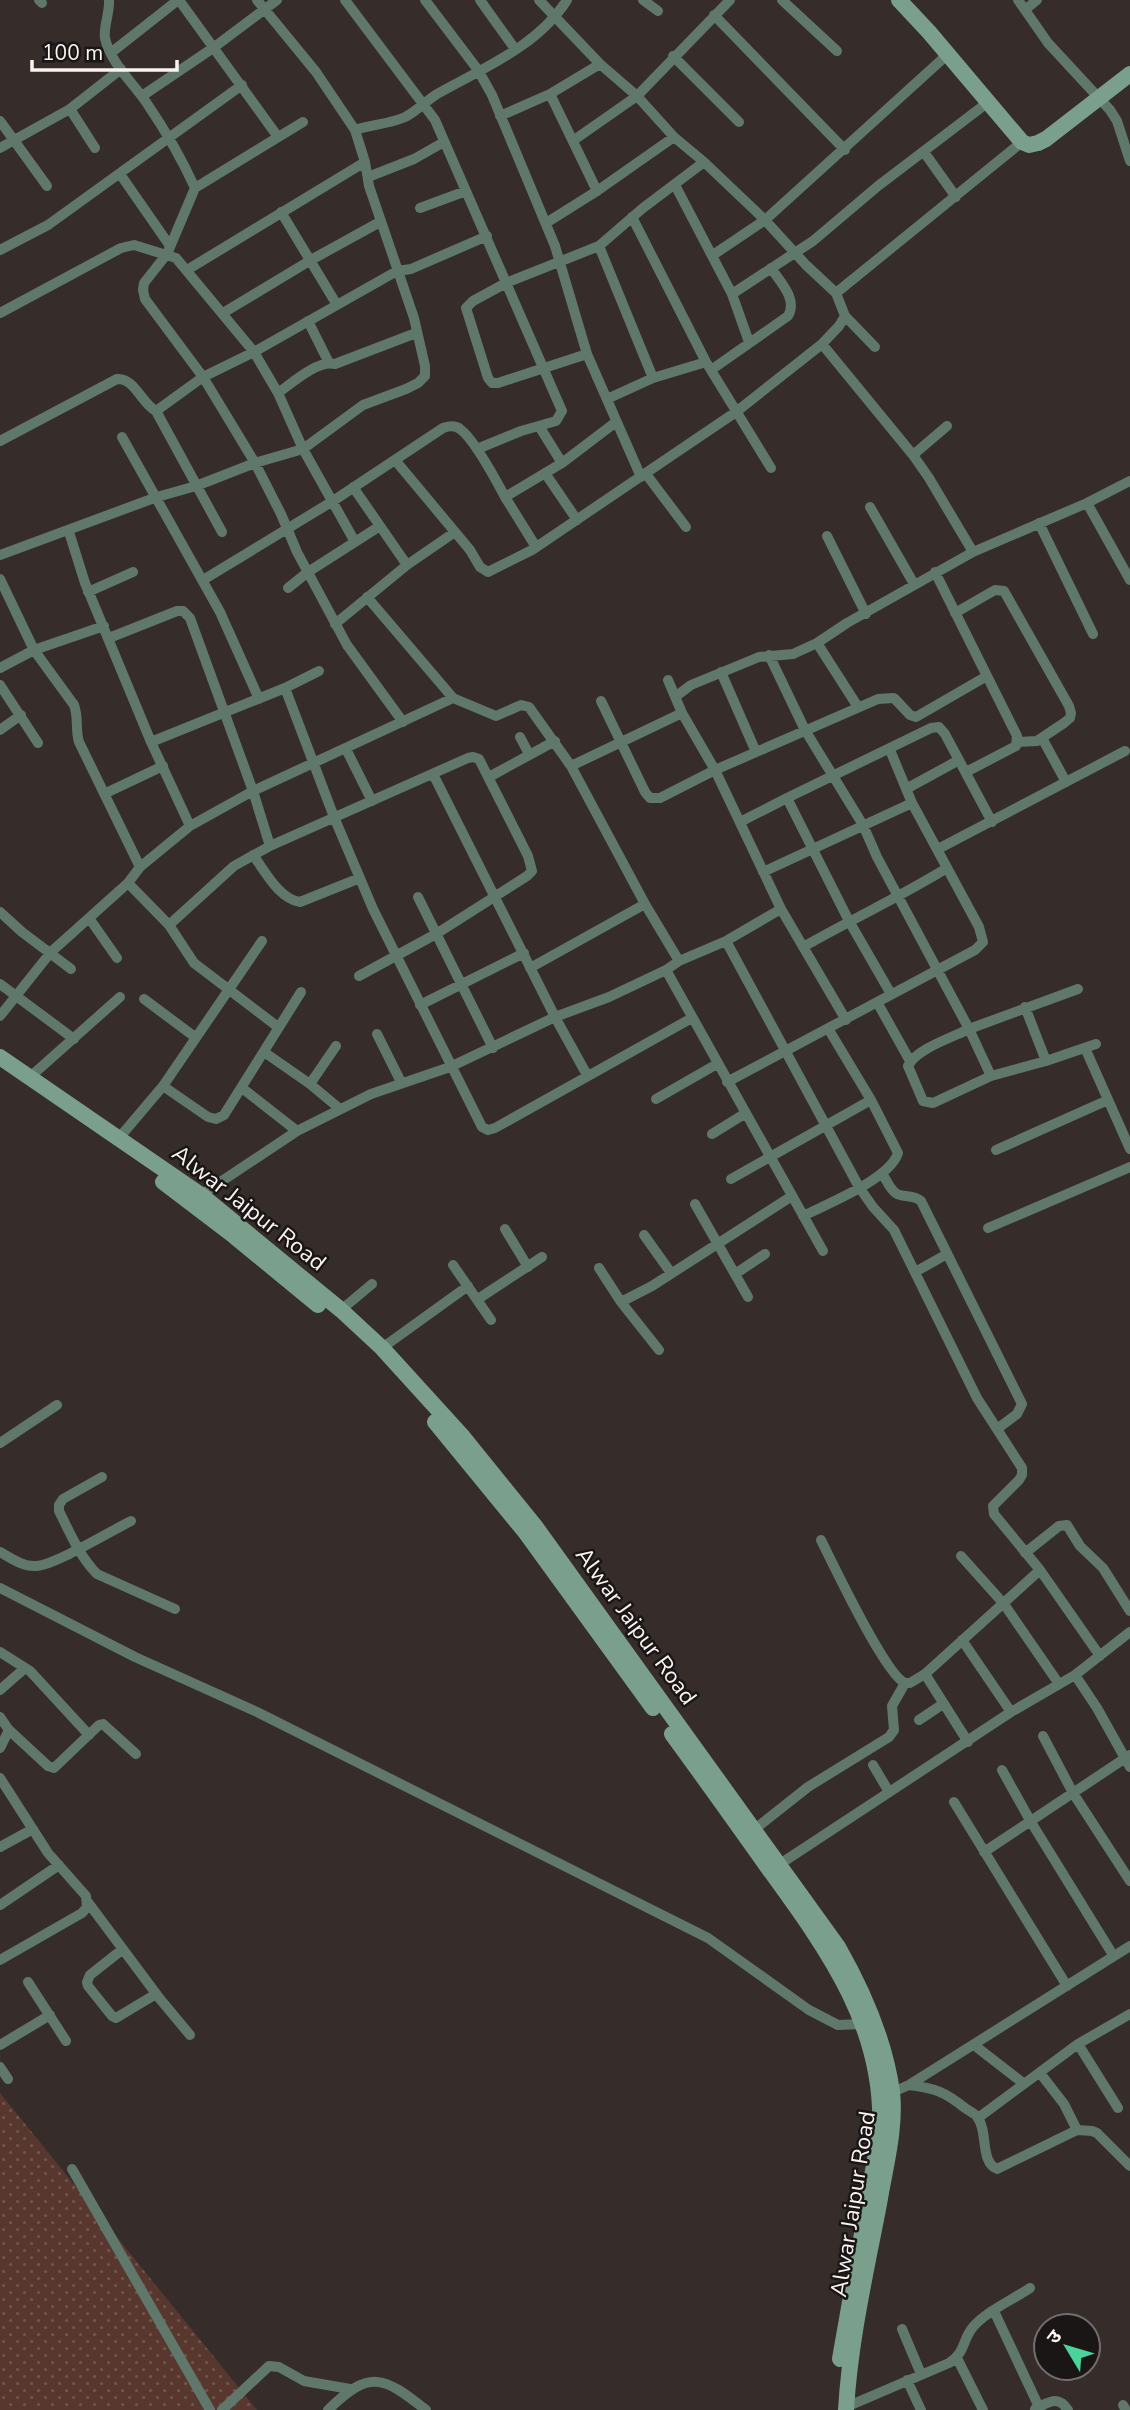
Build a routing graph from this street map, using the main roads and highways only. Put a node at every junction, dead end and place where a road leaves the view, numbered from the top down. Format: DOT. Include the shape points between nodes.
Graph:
graph roads {
  1 [pos="899,0"];
  2 [pos="1130,74"];
  3 [pos="0,1057"];
  4 [pos="0,1069"];
  5 [pos="758,1840"];
  6 [pos="885,2095"];
  7 [pos="842,2409"];
  1 -- 2 [label="main road" via="1029,145 1038,143"];
  3 -- 5 [label="main road, Alwar Jaipur Road" via="201,1195 382,1348 535,1526"];
  4 -- 5 [label="main road, Alwar Jaipur Road" via="191,1202 374,1355 526,1533"];
  5 -- 6 [label="main road, Alwar Jaipur Road" via="854,1998"];
  5 -- 6 [label="main road, Alwar Jaipur Road" via="818,1917 856,1979 878,2037"];
  6 -- 7 [label="main road, Alwar Jaipur Road" via="845,2322"];
}
